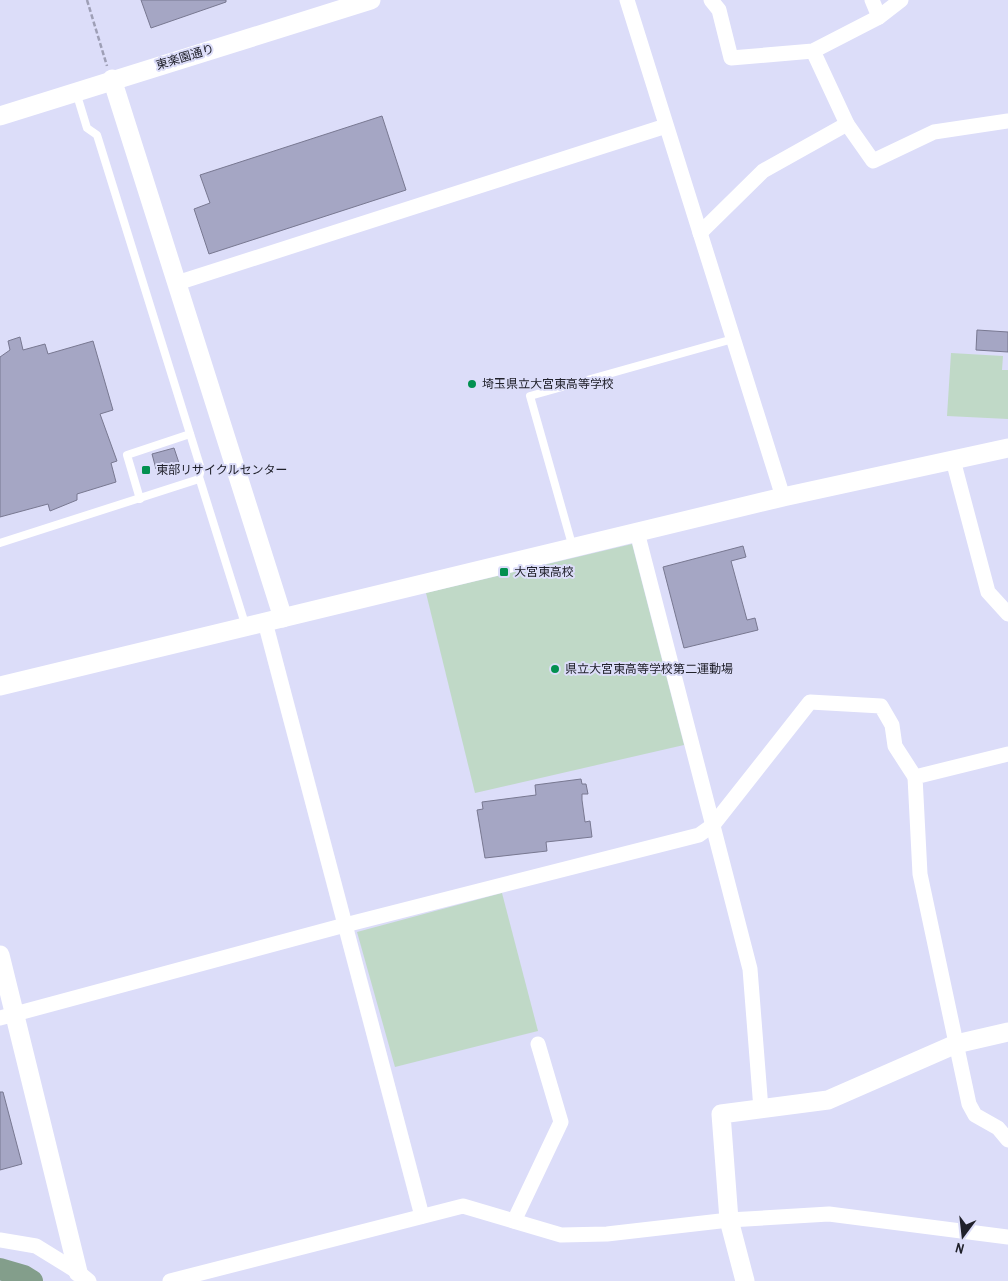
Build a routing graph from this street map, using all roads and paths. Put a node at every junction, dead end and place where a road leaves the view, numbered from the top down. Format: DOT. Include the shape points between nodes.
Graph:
graph roads {
  1 [pos="87,0"];
  2 [pos="371,0"];
  3 [pos="627,0"];
  4 [pos="711,0"];
  5 [pos="872,0"];
  6 [pos="901,0"];
  7 [pos="879,17"];
  8 [pos="814,51"];
  9 [pos="112,80"];
  10 [pos="75,91"];
  11 [pos="0,116"];
  12 [pos="1008,121"];
  13 [pos="847,124"];
  14 [pos="666,126"];
  15 [pos="700,232"];
  16 [pos="177,283"];
  17 [pos="733,339"];
  18 [pos="190,434"];
  19 [pos="1008,448"];
  20 [pos="953,460"];
  21 [pos="199,480"];
  22 [pos="783,497"];
  23 [pos="140,498"];
  24 [pos="637,532"];
  25 [pos="0,543"];
  26 [pos="573,548"];
  27 [pos="1008,614"];
  28 [pos="274,620"];
  29 [pos="246,627"];
  30 [pos="0,686"];
  31 [pos="1008,754"];
  32 [pos="915,777"];
  33 [pos="713,825"];
  34 [pos="345,925"];
  35 [pos="0,955"];
  36 [pos="8,1016"];
  37 [pos="1008,1032"];
  38 [pos="538,1044"];
  39 [pos="956,1044"];
  40 [pos="761,1109"];
  41 [pos="1008,1140"];
  42 [pos="422,1216"];
  43 [pos="730,1220"];
  44 [pos="514,1221"];
  45 [pos="1008,1237"];
  46 [pos="0,1240"];
  47 [pos="83,1276"];
  48 [pos="170,1281"];
  49 [pos="746,1281"];
  1 -- 9 [label="path"];
  2 -- 9 [label="street, 東楽園通り"];
  3 -- 14 [label="street"];
  4 -- 8 [label="street" via="719,10 730,58"];
  5 -- 7 [label="street"];
  6 -- 7 [label="street"];
  7 -- 8 [label="street"];
  8 -- 13 [label="street"];
  9 -- 10 [label="street, 東楽園通り"];
  9 -- 16 [label="street"];
  10 -- 11 [label="street, 東楽園通り"];
  10 -- 18 [label="lane" via="87,128 97,135"];
  12 -- 13 [label="street" via="934,132 873,162"];
  13 -- 15 [label="street" via="762,171"];
  14 -- 15 [label="street"];
  14 -- 16 [label="street"];
  15 -- 17 [label="street"];
  16 -- 28 [label="street"];
  17 -- 22 [label="street"];
  17 -- 26 [label="lane" via="530,396"];
  18 -- 21 [label="lane" via="201,469"];
  18 -- 23 [label="lane" via="127,455"];
  19 -- 20 [label="street"];
  20 -- 22 [label="street"];
  20 -- 27 [label="street" via="988,592"];
  21 -- 23 [label="lane"];
  21 -- 29 [label="lane"];
  22 -- 24 [label="street"];
  23 -- 25 [label="lane"];
  24 -- 26 [label="street"];
  24 -- 33 [label="street"];
  26 -- 28 [label="street"];
  28 -- 29 [label="street"];
  28 -- 34 [label="street"];
  29 -- 30 [label="street"];
  31 -- 32 [label="street"];
  32 -- 33 [label="street" via="895,746 892,725 881,706 810,702"];
  32 -- 39 [label="street" via="920,874"];
  33 -- 34 [label="street" via="699,835"];
  33 -- 40 [label="street" via="750,969"];
  34 -- 36 [label="street"];
  34 -- 42 [label="street"];
  35 -- 36 [label="street"];
  36 -- 47 [label="street"];
  37 -- 39 [label="street"];
  38 -- 44 [label="street" via="561,1122"];
  39 -- 40 [label="street" via="828,1100"];
  39 -- 41 [label="street" via="969,1104 975,1115 998,1128"];
  40 -- 43 [label="street" via="721,1114"];
  42 -- 44 [label="street" via="464,1206"];
  42 -- 48 [label="street"];
  43 -- 44 [label="street" via="607,1234 561,1235"];
  43 -- 45 [label="street" via="829,1214"];
  43 -- 49 [label="street"];
  46 -- 47 [label="street" via="36,1246"];
}
